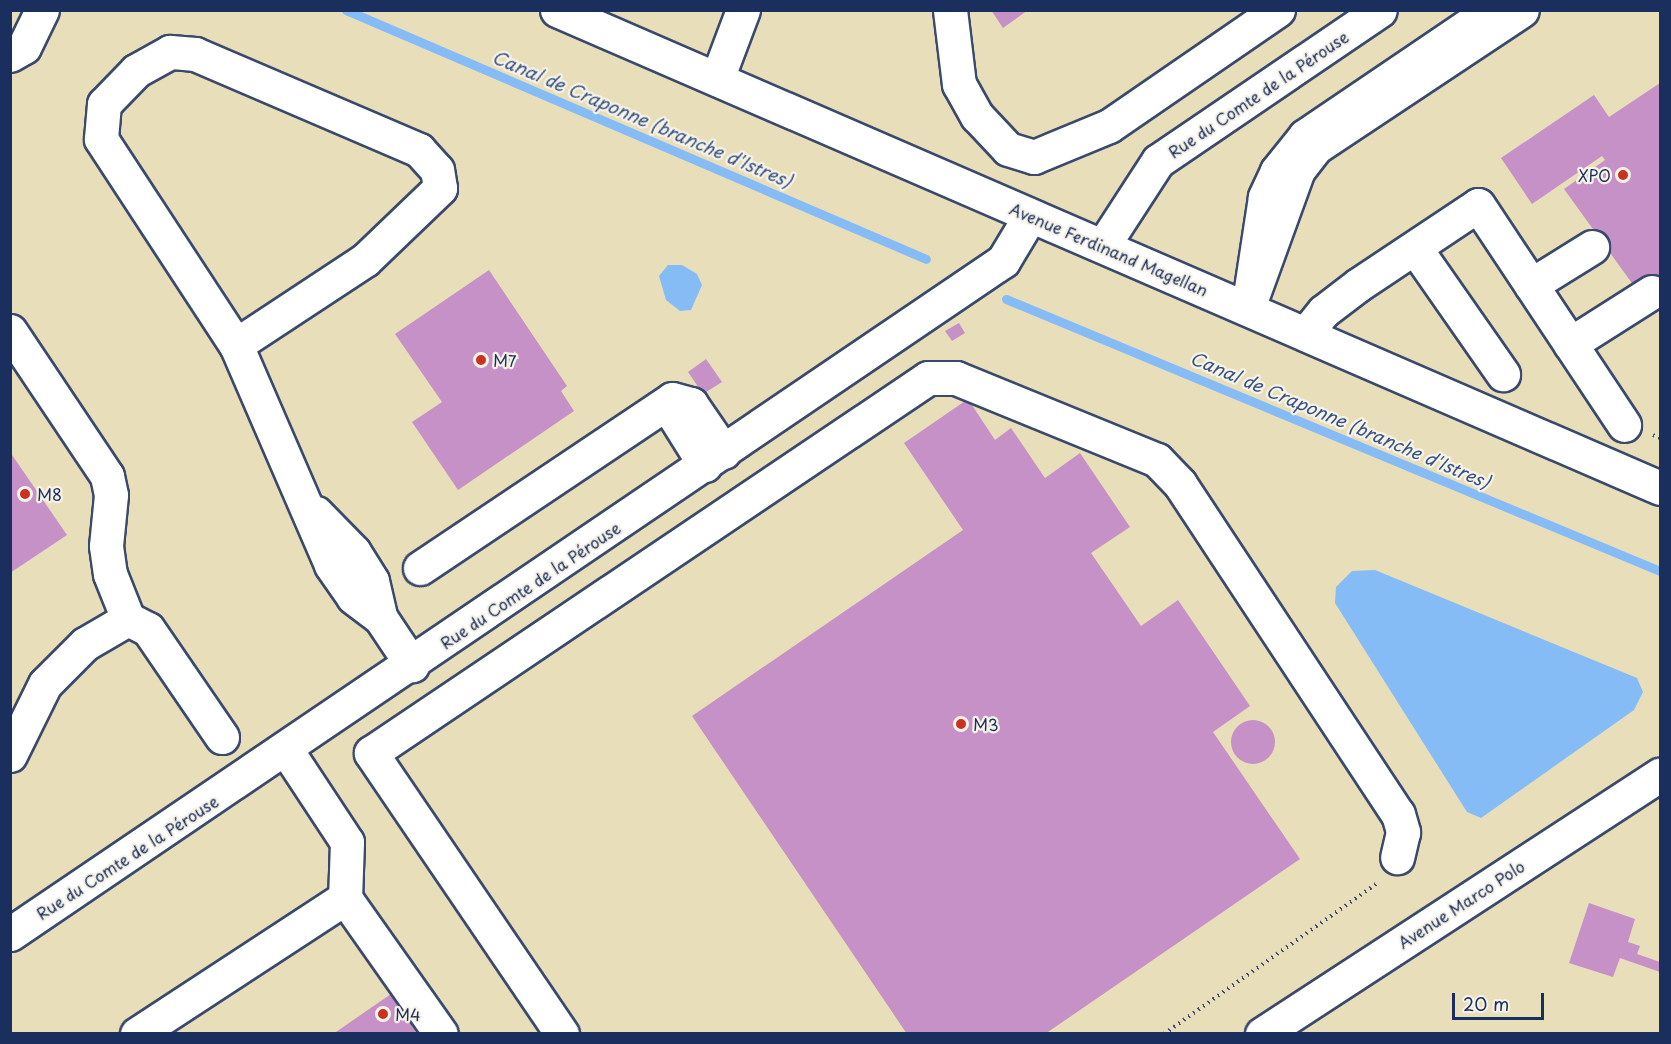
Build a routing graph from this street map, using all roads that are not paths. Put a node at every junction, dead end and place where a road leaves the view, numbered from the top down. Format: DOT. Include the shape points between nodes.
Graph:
graph roads {
  1 [pos="42,10"];
  2 [pos="557,10"];
  3 [pos="743,10"];
  4 [pos="950,10"];
  5 [pos="1278,10"];
  6 [pos="1380,10"];
  7 [pos="1491,10"];
  8 [pos="1522,10"];
  9 [pos="10,55"];
  10 [pos="717,79"];
  11 [pos="1030,216"];
  12 [pos="1104,244"];
  13 [pos="1593,247"];
  14 [pos="1415,248"];
  15 [pos="1531,285"];
  16 [pos="1652,292"];
  17 [pos="1248,308"];
  18 [pos="10,331"];
  19 [pos="1306,333"];
  20 [pos="1570,344"];
  21 [pos="236,345"];
  22 [pos="1503,374"];
  23 [pos="804,397"];
  24 [pos="1624,425"];
  25 [pos="835,436"];
  26 [pos="714,458"];
  27 [pos="1660,488"];
  28 [pos="420,568"];
  29 [pos="128,619"];
  30 [pos="412,665"];
  31 [pos="222,737"];
  32 [pos="287,751"];
  33 [pos="10,755"];
  34 [pos="1660,775"];
  35 [pos="1397,857"];
  36 [pos="345,898"];
  37 [pos="10,934"];
  38 [pos="137,1034"];
  39 [pos="441,1034"];
  40 [pos="562,1034"];
  41 [pos="1262,1034"];
  1 -- 9 [label="street" via="24,47"];
  2 -- 10 [label="street, Avenue Ferdinand Magellan"];
  3 -- 10 [label="street"];
  4 -- 5 [label="street" via="959,84 977,116 1008,149 1034,156 1109,126"];
  6 -- 12 [label="street, Rue du Comte de la Pérouse" via="1158,161"];
  7 -- 17 [label="street" via="1305,136 1277,171 1265,197"];
  8 -- 17 [label="street" via="1316,147 1298,170"];
  10 -- 11 [label="street, Avenue Ferdinand Magellan"];
  11 -- 12 [label="street, Avenue Ferdinand Magellan"];
  11 -- 23 [label="street, Rue du Comte de la Pérouse" via="1004,261"];
  12 -- 17 [label="street, Avenue Ferdinand Magellan"];
  13 -- 15 [label="street"];
  14 -- 15 [label="street" via="1478,205"];
  14 -- 19 [label="street" via="1324,311"];
  14 -- 22 [label="street"];
  15 -- 20 [label="street"];
  16 -- 20 [label="street"];
  17 -- 19 [label="street, Avenue Ferdinand Magellan"];
  18 -- 29 [label="street" via="107,476 111,495 106,546 110,574"];
  19 -- 27 [label="street, Avenue Ferdinand Magellan"];
  20 -- 24 [label="street"];
  21 -- 21 [label="street" via="101,139 104,104 136,71 170,52 195,54 419,150 437,171 440,188 365,260"];
  21 -- 30 [label="street" via="331,565 353,597 380,617"];
  23 -- 25 [label="street"];
  23 -- 26 [label="street, Rue du Comte de la Pérouse"];
  25 -- 35 [label="street" via="927,378 944,375 1158,460 1180,484 1398,814 1403,832"];
  25 -- 40 [label="street" via="371,753"];
  26 -- 28 [label="street" via="691,404 672,399"];
  26 -- 30 [label="street, Rue du Comte de la Pérouse"];
  29 -- 31 [label="street" via="148,629"];
  29 -- 33 [label="street" via="85,644 45,684"];
  30 -- 32 [label="street, Rue du Comte de la Pérouse"];
  32 -- 36 [label="street" via="347,842"];
  32 -- 37 [label="street, Rue du Comte de la Pérouse"];
  34 -- 41 [label="street, Avenue Marco Polo"];
  36 -- 38 [label="street"];
  36 -- 39 [label="street"];
}
